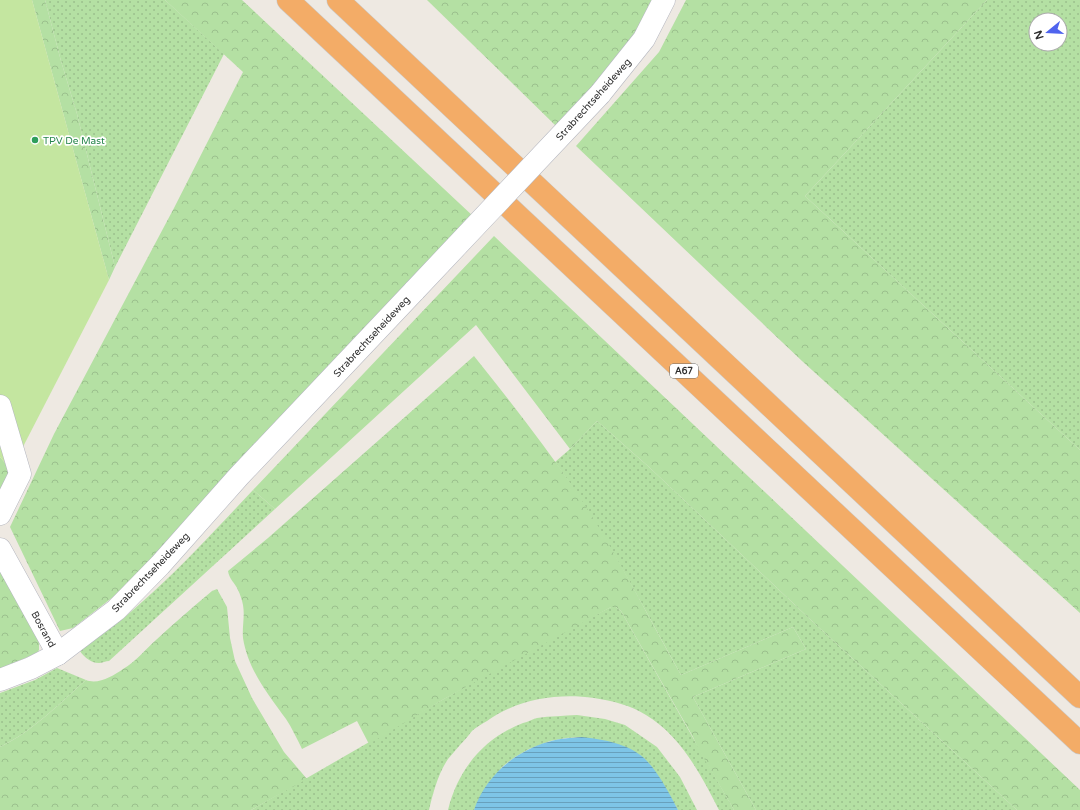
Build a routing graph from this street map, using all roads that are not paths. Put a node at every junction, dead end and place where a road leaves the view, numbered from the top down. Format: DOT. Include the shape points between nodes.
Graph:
graph roads {
  1 [pos="288,0"];
  2 [pos="338,0"];
  3 [pos="664,0"];
  4 [pos="0,406"];
  5 [pos="0,514"];
  6 [pos="0,549"];
  7 [pos="58,654"];
  8 [pos="0,680"];
  9 [pos="1080,697"];
  10 [pos="1080,743"];
  1 -- 10 [label="highway, A67"];
  2 -- 9 [label="highway"];
  3 -- 7 [label="street, Strabrechtseheideweg, bridge" via="644,39 600,94 239,476 160,565 116,610"];
  4 -- 5 [label="street" via="20,474"];
  6 -- 7 [label="street, Bosrand"];
  7 -- 8 [label="street, Bosrand"];
}
